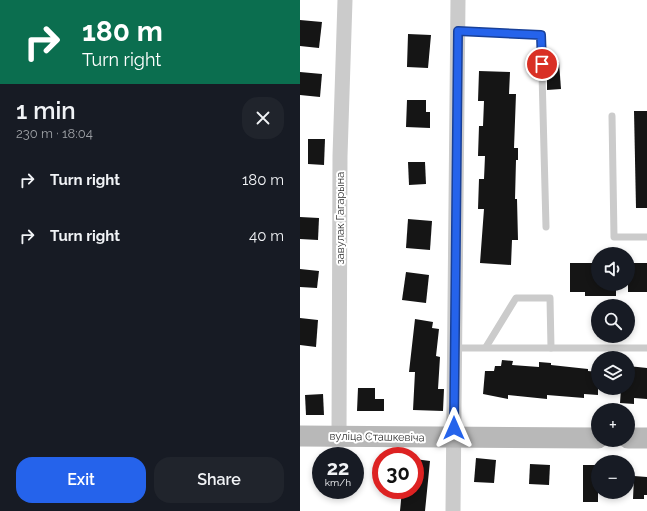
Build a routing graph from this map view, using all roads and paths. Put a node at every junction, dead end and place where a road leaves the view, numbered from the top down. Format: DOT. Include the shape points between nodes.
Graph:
graph roads {
  1 [pos="345,0"];
  2 [pos="458,0"];
  3 [pos="458,31"];
  4 [pos="612,116"];
  5 [pos="546,227"];
  6 [pos="647,237"];
  7 [pos="455,348"];
  8 [pos="486,348"];
  9 [pos="551,348"];
  10 [pos="647,348"];
  11 [pos="300,436"];
  12 [pos="339,436"];
  13 [pos="454,438"];
  14 [pos="591,438"];
  15 [pos="635,438"];
  16 [pos="647,438"];
  17 [pos="454,511"];
  1 -- 12 [label="street, завулак Гагарына" via="340,156"];
  2 -- 3 [label="street"];
  3 -- 5 [label="lane" via="541,35"];
  3 -- 7 [label="street"];
  4 -- 6 [label="lane" via="614,237"];
  7 -- 8 [label="lane"];
  7 -- 13 [label="street"];
  8 -- 9 [label="lane"];
  8 -- 9 [label="lane" via="516,298 550,298"];
  9 -- 10 [label="lane"];
  11 -- 12 [label="main road, вуліца Сташкевіча"];
  12 -- 13 [label="main road, вуліца Сташкевіча"];
  13 -- 14 [label="main road, вуліца Сташкевіча"];
  13 -- 17 [label="street"];
  15 -- 16 [label="main road"];
}
